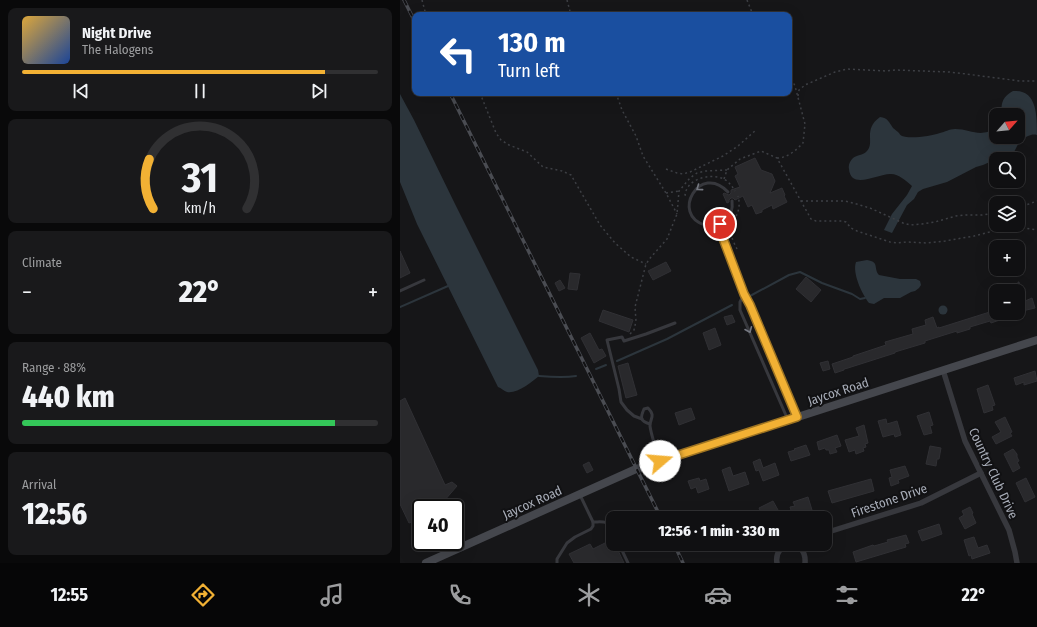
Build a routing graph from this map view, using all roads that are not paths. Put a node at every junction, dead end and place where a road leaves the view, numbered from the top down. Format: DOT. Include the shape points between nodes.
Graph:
graph roads {
  1 [pos="728,192"];
  2 [pos="732,201"];
  3 [pos="718,225"];
  4 [pos="424,280"];
  5 [pos="400,291"];
  6 [pos="744,294"];
  7 [pos="675,323"];
  8 [pos="1037,340"];
  9 [pos="943,370"];
  10 [pos="797,417"];
  11 [pos="642,419"];
  12 [pos="788,420"];
  13 [pos="650,424"];
  14 [pos="660,461"];
  15 [pos="981,473"];
  16 [pos="580,494"];
  17 [pos="593,522"];
  18 [pos="606,522"];
  19 [pos="832,531"];
  20 [pos="622,551"];
  21 [pos="780,551"];
  22 [pos="803,551"];
  23 [pos="426,563"];
  24 [pos="557,563"];
  25 [pos="628,563"];
  26 [pos="777,563"];
  27 [pos="805,563"];
  28 [pos="1017,563"];
  1 -- 3 [label="lane, one-way" via="718,184 706,183 695,189 690,199 690,209 696,220 705,226"];
  2 -- 3 [label="lane" via="729,217"];
  3 -- 6 [label="lane"];
  4 -- 5 [label="lane"];
  6 -- 10 [label="lane"];
  6 -- 12 [label="lane, one-way" via="740,310"];
  7 -- 11 [label="lane" via="624,341 622,338 607,340 621,402 634,416"];
  8 -- 9 [label="street, Jaycox Road"];
  9 -- 10 [label="street, Jaycox Road"];
  9 -- 15 [label="street, Country Club Drive" via="965,441"];
  10 -- 12 [label="street, Jaycox Road"];
  11 -- 13 [label="lane"];
  11 -- 13 [label="lane" via="644,409 648,408 653,418"];
  12 -- 14 [label="street, Jaycox Road"];
  13 -- 14 [label="lane"];
  14 -- 16 [label="street, Jaycox Road"];
  15 -- 19 [label="street, Firestone Drive" via="920,503"];
  15 -- 28 [label="street, Country Club Drive" via="1009,530"];
  16 -- 17 [label="lane"];
  16 -- 23 [label="street, Jaycox Road"];
  17 -- 18 [label="lane"];
  17 -- 24 [label="lane" via="591,529 567,543"];
  20 -- 25 [label="lane"];
  21 -- 26 [label="street"];
  22 -- 27 [label="street" via="806,556"];
}
